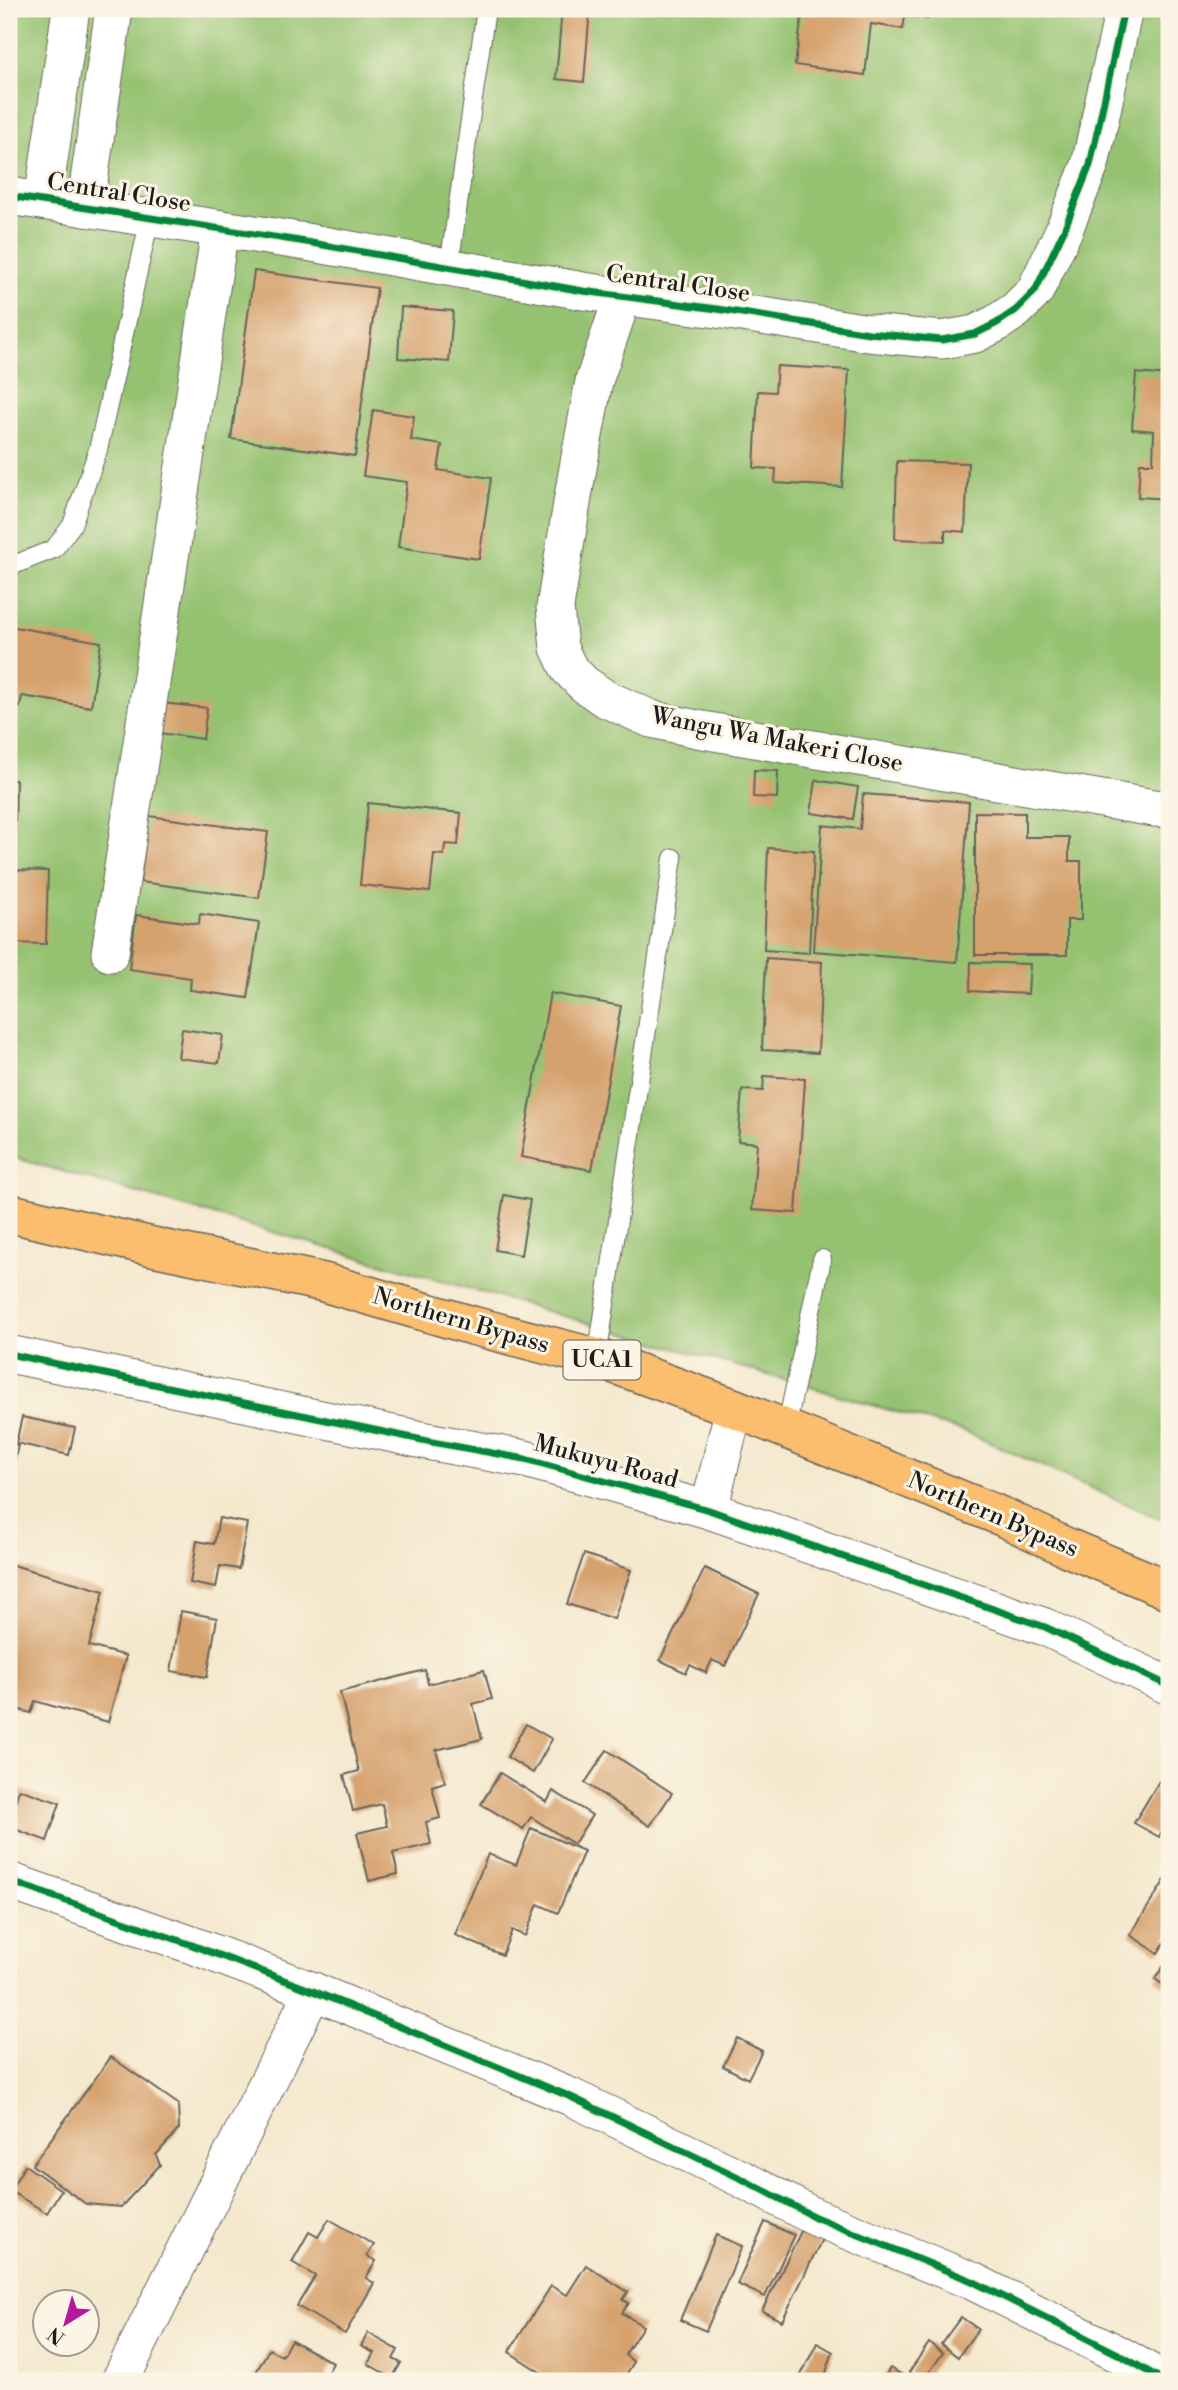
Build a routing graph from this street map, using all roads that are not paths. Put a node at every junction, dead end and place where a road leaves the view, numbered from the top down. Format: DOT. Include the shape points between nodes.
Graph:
graph roads {
  1 [pos="71,9"];
  2 [pos="114,9"];
  3 [pos="486,9"];
  4 [pos="1124,9"];
  5 [pos="26,198"];
  6 [pos="85,208"];
  7 [pos="150,218"];
  8 [pos="220,229"];
  9 [pos="449,267"];
  10 [pos="623,296"];
  11 [pos="11,566"];
  12 [pos="1169,809"];
  13 [pos="673,858"];
  14 [pos="110,953"];
  15 [pos="9,1213"];
  16 [pos="822,1259"];
  17 [pos="9,1354"];
  18 [pos="597,1358"];
  19 [pos="734,1408"];
  20 [pos="786,1429"];
  21 [pos="709,1510"];
  22 [pos="1169,1590"];
  23 [pos="1169,1686"];
  24 [pos="9,1881"];
  25 [pos="313,1991"];
  26 [pos="120,2381"];
  27 [pos="1165,2381"];
  1 -- 5 [label="street"];
  2 -- 6 [label="street"];
  3 -- 9 [label="lane"];
  4 -- 10 [label="street, Central Close" via="1090,165 1064,230 1035,291 997,323 975,334 942,340"];
  5 -- 6 [label="street, Central Close"];
  6 -- 7 [label="street, Central Close"];
  7 -- 8 [label="street, Central Close"];
  7 -- 11 [label="lane" via="98,450 72,525 54,549"];
  8 -- 9 [label="street, Central Close"];
  8 -- 14 [label="street"];
  9 -- 10 [label="street, Central Close"];
  10 -- 12 [label="street, Wangu Wa Makeri Close" via="594,381 555,607 559,648 569,669 584,684 651,719 697,729"];
  13 -- 18 [label="lane"];
  15 -- 18 [label="main road, Northern Bypass / UCA1" via="322,1282"];
  16 -- 20 [label="lane"];
  17 -- 21 [label="street, Mukuyu Road" via="525,1459"];
  18 -- 19 [label="main road, Northern Bypass / UCA1"];
  19 -- 20 [label="main road, Northern Bypass / UCA1"];
  19 -- 21 [label="street"];
  20 -- 22 [label="main road, Northern Bypass / UCA1"];
  21 -- 23 [label="street, Mukuyu Road" via="1045,1627"];
  24 -- 25 [label="street"];
  25 -- 26 [label="street"];
  25 -- 27 [label="street" via="571,2097 815,2217 984,2287"];
}
